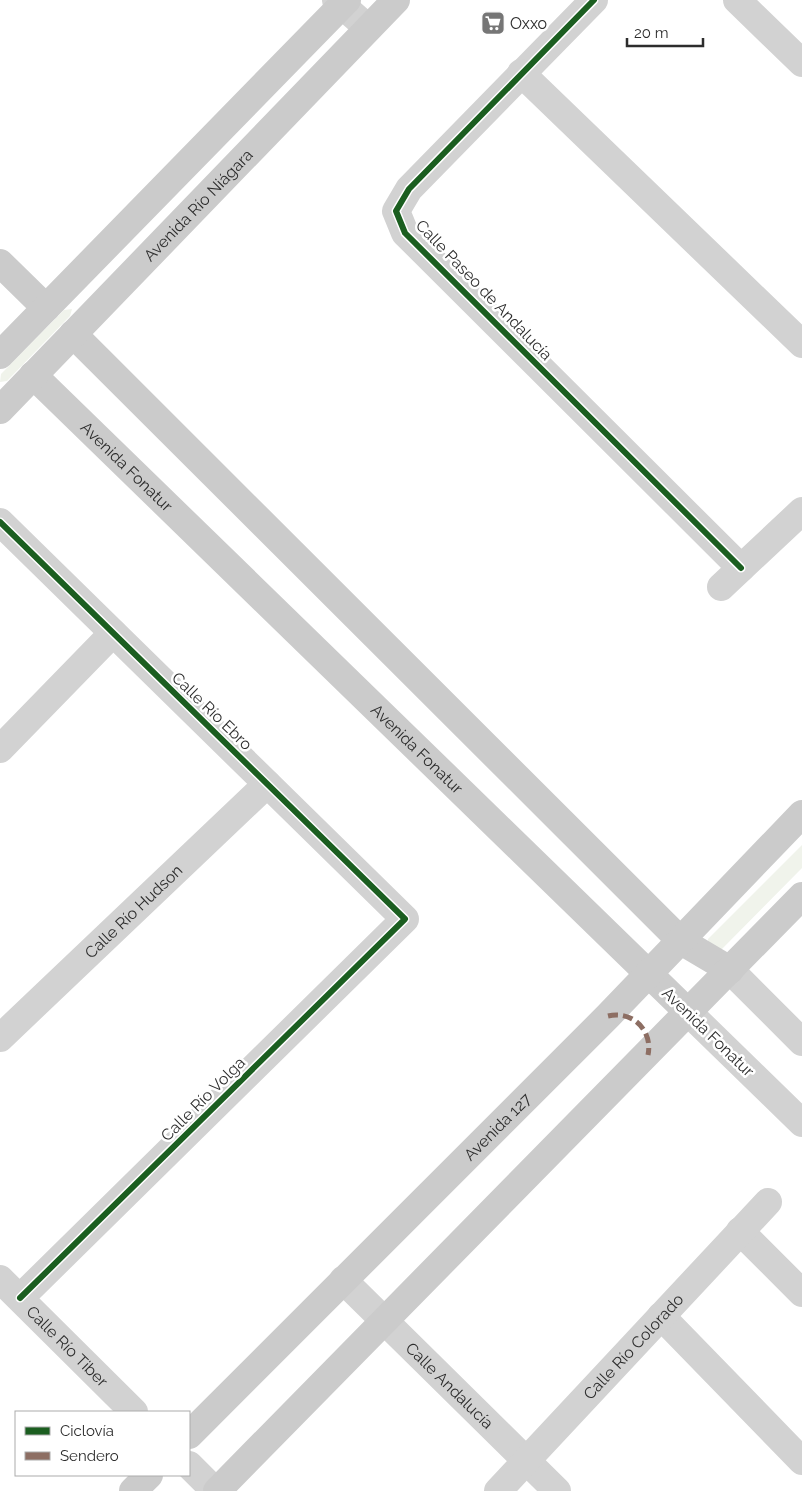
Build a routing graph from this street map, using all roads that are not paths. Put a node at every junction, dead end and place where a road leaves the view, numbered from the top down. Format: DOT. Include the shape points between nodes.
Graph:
graph roads {
  1 [pos="396,0"];
  2 [pos="594,0"];
  3 [pos="737,0"];
  4 [pos="341,2"];
  5 [pos="368,28"];
  6 [pos="802,63"];
  7 [pos="521,73"];
  8 [pos="118,235"];
  9 [pos="143,262"];
  10 [pos="0,263"];
  11 [pos="46,308"];
  12 [pos="73,334"];
  13 [pos="802,344"];
  14 [pos="2,349"];
  15 [pos="33,375"];
  16 [pos="2,404"];
  17 [pos="802,511"];
  18 [pos="0,522"];
  19 [pos="741,568"];
  20 [pos="721,587"];
  21 [pos="113,633"];
  22 [pos="0,749"];
  23 [pos="267,784"];
  24 [pos="802,814"];
  25 [pos="802,896"];
  26 [pos="405,919"];
  27 [pos="681,940"];
  28 [pos="730,970"];
  29 [pos="649,974"];
  30 [pos="689,1013"];
  31 [pos="0,1038"];
  32 [pos="802,1042"];
  33 [pos="802,1123"];
  34 [pos="768,1202"];
  35 [pos="740,1231"];
  36 [pos="0,1279"];
  37 [pos="344,1280"];
  38 [pos="802,1293"];
  39 [pos="20,1298"];
  40 [pos="661,1316"];
  41 [pos="385,1321"];
  42 [pos="133,1411"];
  43 [pos="190,1434"];
  44 [pos="526,1460"];
  45 [pos="802,1461"];
  46 [pos="190,1466"];
  47 [pos="148,1476"];
  48 [pos="133,1491"];
  49 [pos="216,1491"];
  50 [pos="498,1491"];
  51 [pos="558,1491"];
  1 -- 5 [label="main road, Avenida Río Niágara"];
  2 -- 7 [label="street, Calle Paseo de Andalucía"];
  3 -- 6 [label="street"];
  4 -- 5 [label="street"];
  4 -- 8 [label="main road"];
  5 -- 9 [label="main road, Avenida Río Niágara"];
  7 -- 13 [label="street"];
  7 -- 19 [label="street, Calle Paseo de Andalucía" via="409,189 396,211 402,226"];
  8 -- 9 [label="main road"];
  8 -- 11 [label="main road"];
  9 -- 12 [label="main road, Avenida Río Niágara"];
  10 -- 11 [label="main road"];
  11 -- 14 [label="main road"];
  12 -- 15 [label="main road, Avenida Río Niágara"];
  12 -- 27 [label="main road"];
  15 -- 16 [label="main road, Avenida Río Niágara"];
  15 -- 29 [label="main road, Avenida Fonatur"];
  17 -- 19 [label="street"];
  18 -- 21 [label="street, Calle Río Ebro"];
  19 -- 20 [label="street"];
  21 -- 22 [label="street"];
  21 -- 23 [label="street, Calle Río Ebro"];
  23 -- 26 [label="street, Calle Río Ebro"];
  23 -- 31 [label="street, Calle Río Hudson"];
  24 -- 27 [label="main road, Avenida 127"];
  25 -- 28 [label="main road"];
  26 -- 39 [label="street, Calle Río Volga"];
  27 -- 28 [label="main road"];
  27 -- 29 [label="main road, Avenida 127"];
  28 -- 30 [label="main road"];
  28 -- 32 [label="street"];
  29 -- 30 [label="main road, Avenida Fonatur"];
  29 -- 37 [label="main road, Avenida 127"];
  30 -- 33 [label="street, Avenida Fonatur"];
  30 -- 41 [label="main road"];
  34 -- 35 [label="street, Calle Río Colorado"];
  35 -- 38 [label="street"];
  35 -- 40 [label="street, Calle Río Colorado"];
  36 -- 39 [label="street, Calle Río Tiber"];
  37 -- 41 [label="street, Calle Andalucía"];
  37 -- 43 [label="main road, Avenida 127"];
  39 -- 42 [label="street, Calle Río Tiber"];
  40 -- 44 [label="street, Calle Río Colorado"];
  40 -- 45 [label="street"];
  41 -- 44 [label="street, Calle Andalucía"];
  41 -- 49 [label="main road"];
  44 -- 50 [label="street, Calle Río Colorado"];
  44 -- 51 [label="street, Calle Andalucía"];
  46 -- 49 [label="street"];
  47 -- 48 [label="main road"];
}
